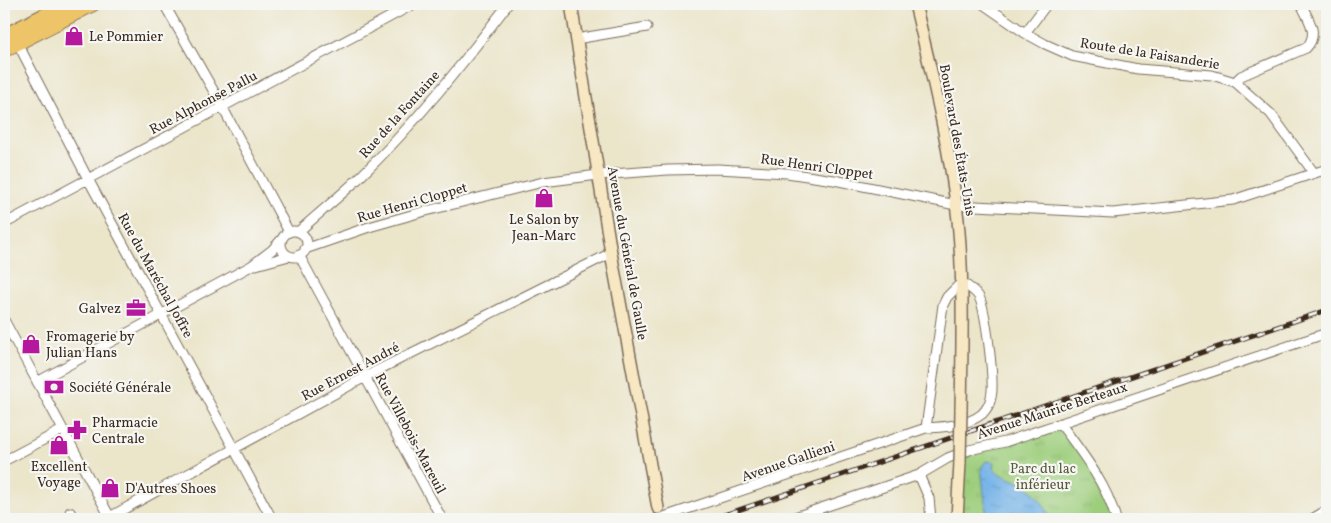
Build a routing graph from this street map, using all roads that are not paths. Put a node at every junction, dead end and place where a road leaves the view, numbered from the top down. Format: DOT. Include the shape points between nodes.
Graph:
graph roads {
  1 [pos="67,4"];
  2 [pos="93,4"];
  3 [pos="164,4"];
  4 [pos="414,4"];
  5 [pos="508,4"];
  6 [pos="571,4"];
  7 [pos="915,4"];
  8 [pos="983,4"];
  9 [pos="1047,4"];
  10 [pos="1301,4"];
  11 [pos="647,27"];
  12 [pos="1025,33"];
  13 [pos="4,36"];
  14 [pos="576,39"];
  15 [pos="17,42"];
  16 [pos="4,50"];
  17 [pos="1234,82"];
  18 [pos="222,107"];
  19 [pos="1327,169"];
  20 [pos="1314,173"];
  21 [pos="598,175"];
  22 [pos="88,179"];
  23 [pos="956,205"];
  24 [pos="4,224"];
  25 [pos="289,232"];
  26 [pos="298,232"];
  27 [pos="282,239"];
  28 [pos="298,253"];
  29 [pos="611,253"];
  30 [pos="251,266"];
  31 [pos="962,282"];
  32 [pos="163,315"];
  33 [pos="4,320"];
  34 [pos="1327,333"];
  35 [pos="8,338"];
  36 [pos="366,377"];
  37 [pos="37,382"];
  38 [pos="1060,423"];
  39 [pos="926,428"];
  40 [pos="62,430"];
  41 [pos="234,448"];
  42 [pos="4,461"];
  43 [pos="919,475"];
  44 [pos="1327,510"];
  45 [pos="658,514"];
  46 [pos="109,518"];
  47 [pos="272,519"];
  48 [pos="442,519"];
  49 [pos="789,519"];
  50 [pos="931,519"];
  51 [pos="957,519"];
  52 [pos="1116,519"];
  53 [pos="1312,519"];
  1 -- 13 [label="main road"];
  2 -- 15 [label="main road"];
  3 -- 18 [label="street"];
  4 -- 18 [label="street, Rue Alphonse Pallu"];
  5 -- 26 [label="street, Rue de la Fontaine" via="412,121 358,178"];
  6 -- 14 [label="street, Avenue du Général de Gaulle"];
  7 -- 23 [label="street, Boulevard des États-Unis"];
  8 -- 12 [label="street, Route de la Faisanderie"];
  9 -- 12 [label="street"];
  10 -- 17 [label="street" via="1314,35 1312,43 1240,76"];
  11 -- 14 [label="street"];
  12 -- 17 [label="street, Route de la Faisanderie" via="1081,58 1138,68 1212,75"];
  14 -- 21 [label="street, Avenue du Général de Gaulle"];
  15 -- 16 [label="main road"];
  15 -- 22 [label="street, Rue du Maréchal Joffre"];
  17 -- 20 [label="street, Route de la Faisanderie" via="1271,114"];
  18 -- 22 [label="street, Rue Alphonse Pallu"];
  18 -- 25 [label="street"];
  19 -- 20 [label="street, Rue Henri Cloppet"];
  20 -- 23 [label="street, Rue Henri Cloppet" via="1233,200 1113,213"];
  21 -- 23 [label="street, Rue Henri Cloppet" via="718,169 787,173"];
  21 -- 28 [label="street, Rue Henri Cloppet" via="543,182 478,197 369,227"];
  21 -- 29 [label="street, Avenue du Général de Gaulle"];
  22 -- 24 [label="street, Rue Alphonse Pallu"];
  22 -- 32 [label="street, Rue du Maréchal Joffre"];
  23 -- 31 [label="street, Boulevard des États-Unis"];
  25 -- 26 [label="street"];
  25 -- 27 [label="street"];
  26 -- 28 [label="street" via="306,239"];
  27 -- 28 [label="street" via="282,249"];
  27 -- 30 [label="street, Rue Henri Cloppet"];
  28 -- 30 [label="street, Rue Henri Cloppet"];
  28 -- 36 [label="street, Rue Villebois-Mareuil"];
  29 -- 36 [label="street, Rue Ernest André"];
  29 -- 45 [label="street, Avenue du Général de Gaulle"];
  30 -- 32 [label="street, Rue Henri Cloppet"];
  31 -- 39 [label="street" via="943,305"];
  31 -- 39 [label="street" via="979,296 993,381 992,396 982,414 972,419 951,426"];
  31 -- 51 [label="street, Boulevard des États-Unis, bridge"];
  32 -- 37 [label="street, Rue Henri Cloppet"];
  32 -- 41 [label="street, Rue du Maréchal Joffre"];
  33 -- 35 [label="street"];
  34 -- 38 [label="street, Avenue Maurice Berteaux"];
  35 -- 37 [label="street"];
  36 -- 41 [label="street, Rue Ernest André"];
  36 -- 48 [label="street, Rue Villebois-Mareuil"];
  37 -- 40 [label="street"];
  38 -- 43 [label="street, Avenue Maurice Berteaux" via="1005,442 969,450"];
  38 -- 52 [label="street" via="1097,474"];
  39 -- 45 [label="street, Avenue Gallieni"];
  40 -- 42 [label="street"];
  40 -- 46 [label="street"];
  41 -- 46 [label="street, Rue Ernest André"];
  41 -- 47 [label="street, Rue du Maréchal Joffre"];
  43 -- 49 [label="street, Avenue Maurice Berteaux"];
  43 -- 50 [label="street" via="929,498"];
  44 -- 53 [label="street"];
}
